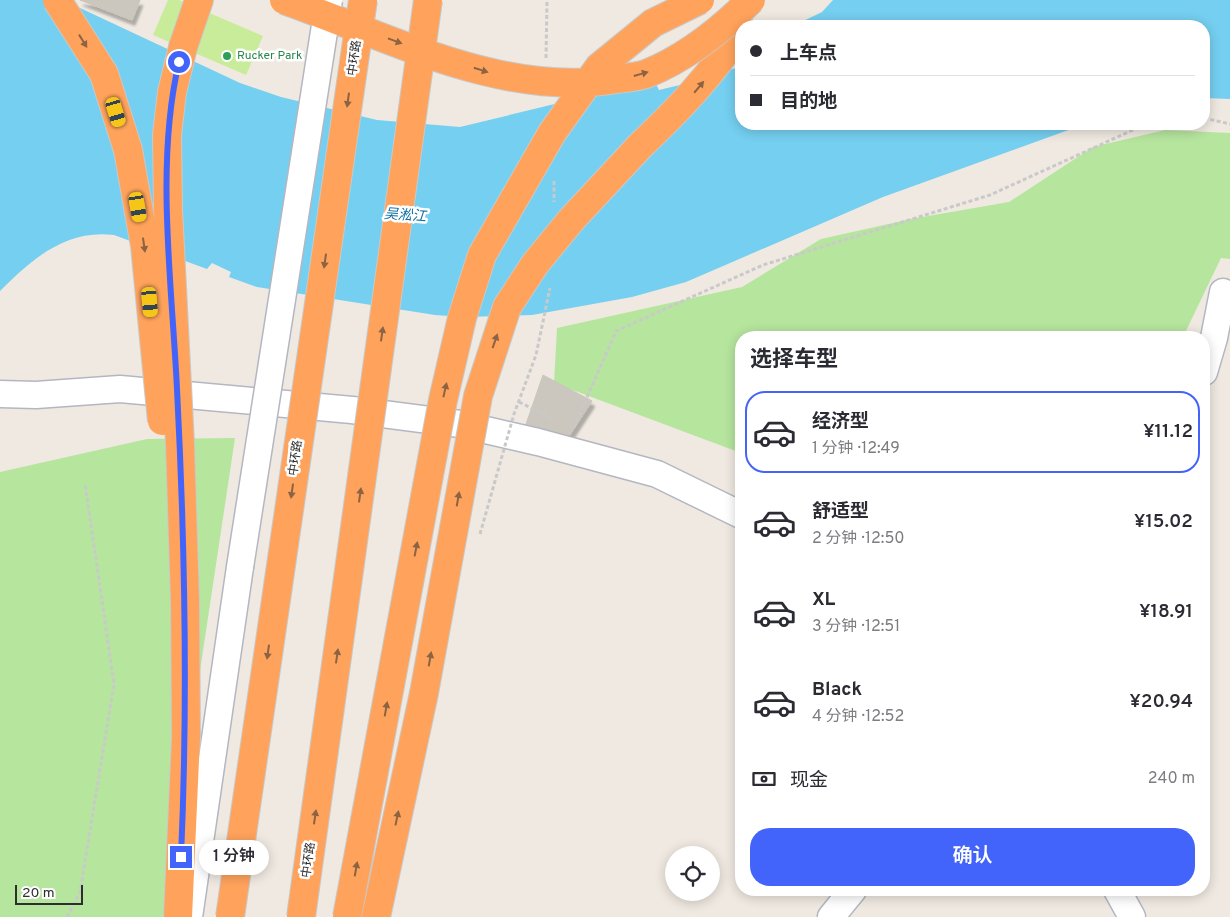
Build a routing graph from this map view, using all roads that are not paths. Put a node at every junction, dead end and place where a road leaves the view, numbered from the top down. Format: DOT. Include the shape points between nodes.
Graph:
graph roads {
  1 [pos="57,0"];
  2 [pos="199,0"];
  3 [pos="284,0"];
  4 [pos="329,0"];
  5 [pos="363,0"];
  6 [pos="428,0"];
  7 [pos="700,0"];
  8 [pos="751,0"];
  9 [pos="759,0"];
  10 [pos="747,20"];
  11 [pos="735,39"];
  12 [pos="1223,292"];
  13 [pos="1210,352"];
  14 [pos="0,394"];
  15 [pos="735,512"];
  16 [pos="185,601"];
  17 [pos="847,896"];
  18 [pos="1120,896"];
  19 [pos="178,917"];
  20 [pos="189,917"];
  21 [pos="230,917"];
  22 [pos="301,917"];
  23 [pos="348,917"];
  24 [pos="376,917"];
  25 [pos="831,917"];
  26 [pos="1132,917"];
  1 -- 16 [label="highway, one-way, bridge" via="104,74 128,150 145,246 159,395"];
  2 -- 16 [label="highway, bridge" via="172,92 167,135"];
  3 -- 8 [label="highway, one-way, bridge" via="434,56 493,73 543,82 594,83 645,74 689,51 728,23"];
  4 -- 20 [label="street, bridge"];
  5 -- 21 [label="highway, 中环路, one-way, bridge"];
  22 -- 6 [label="highway, 中环路, one-way, bridge"];
  23 -- 7 [label="highway, one-way, bridge" via="443,400 462,318 482,255 552,133 599,67 653,23"];
  9 -- 10 [label="highway"];
  24 -- 11 [label="highway, one-way, bridge" via="424,693 478,396 507,307 535,264 572,219 685,103"];
  12 -- 13 [label="street"];
  14 -- 15 [label="street" via="120,389 352,410 460,424 657,474"];
  16 -- 19 [label="highway, bridge" via="186,738"];
  17 -- 25 [label="street"];
  18 -- 26 [label="street"];
}
